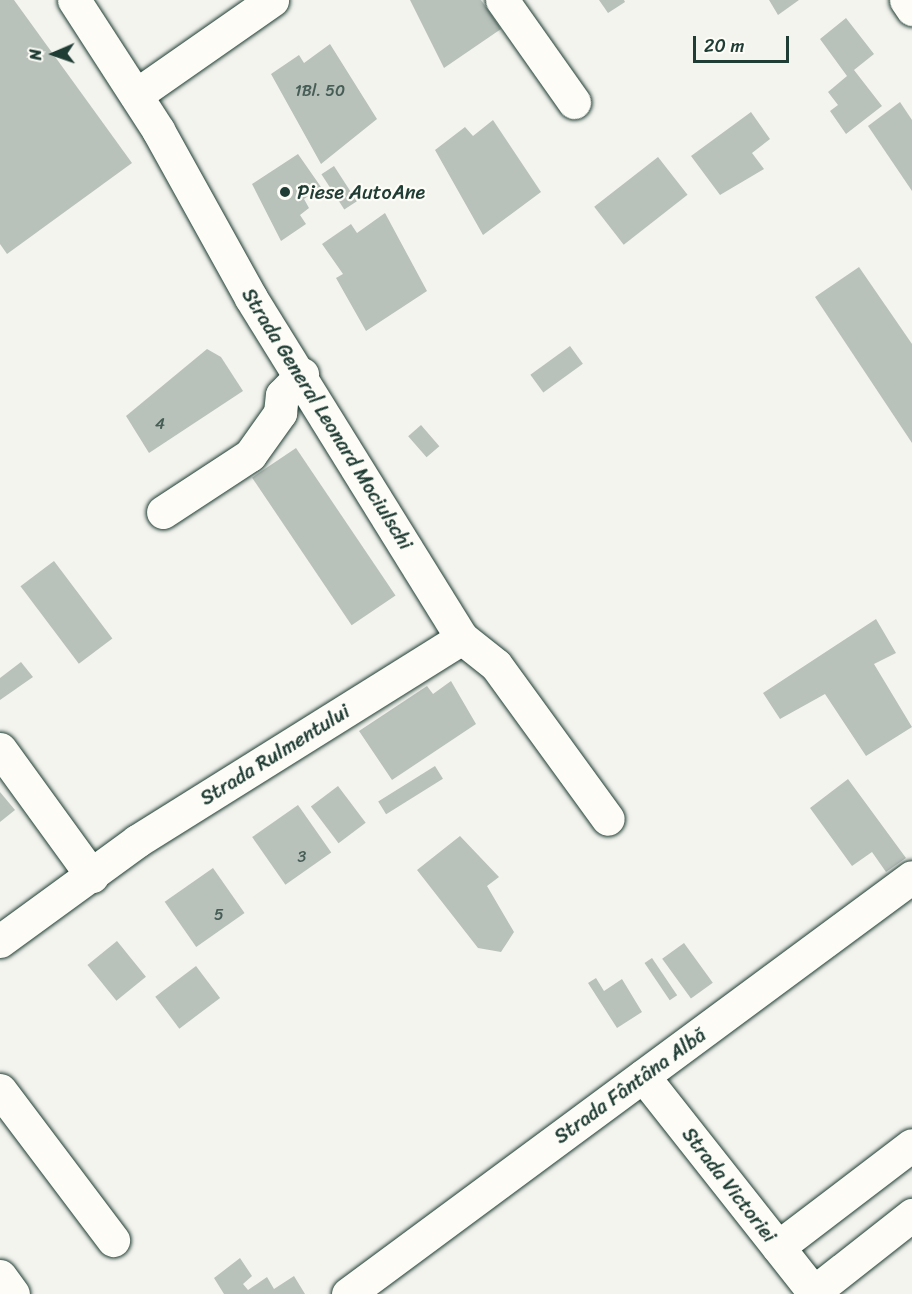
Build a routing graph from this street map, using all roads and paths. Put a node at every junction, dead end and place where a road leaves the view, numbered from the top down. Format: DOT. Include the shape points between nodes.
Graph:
graph roads {
  1 [pos="74,0"];
  2 [pos="272,0"];
  3 [pos="502,0"];
  4 [pos="906,0"];
  5 [pos="912,9"];
  6 [pos="136,95"];
  7 [pos="574,102"];
  8 [pos="302,374"];
  9 [pos="163,512"];
  10 [pos="462,638"];
  11 [pos="0,749"];
  12 [pos="608,819"];
  13 [pos="92,876"];
  14 [pos="912,877"];
  15 [pos="0,941"];
  16 [pos="643,1076"];
  17 [pos="0,1090"];
  18 [pos="912,1145"];
  19 [pos="912,1215"];
  20 [pos="113,1240"];
  21 [pos="778,1247"];
  22 [pos="0,1276"];
  23 [pos="814,1293"];
  24 [pos="12,1294"];
  25 [pos="348,1294"];
  1 -- 6 [label="street, Strada General Leonard Mociulschi"];
  2 -- 6 [label="street"];
  3 -- 7 [label="street"];
  4 -- 5 [label="street"];
  6 -- 8 [label="street, Strada General Leonard Mociulschi" via="250,298"];
  8 -- 9 [label="street" via="282,394 280,413 250,455"];
  8 -- 10 [label="street, Strada General Leonard Mociulschi"];
  10 -- 12 [label="street, Strada General Leonard Mociulschi" via="496,665"];
  10 -- 13 [label="street, Strada Rulmentului" via="137,841"];
  11 -- 13 [label="street"];
  13 -- 15 [label="street, Strada Rulmentului"];
  14 -- 16 [label="street, Strada Fântâna Albă"];
  16 -- 21 [label="street, Strada Victoriei"];
  16 -- 25 [label="street, Strada Fântâna Albă"];
  17 -- 20 [label="street"];
  18 -- 21 [label="street"];
  19 -- 23 [label="street"];
  21 -- 23 [label="street, Strada Victoriei"];
  22 -- 24 [label="street"];
}
